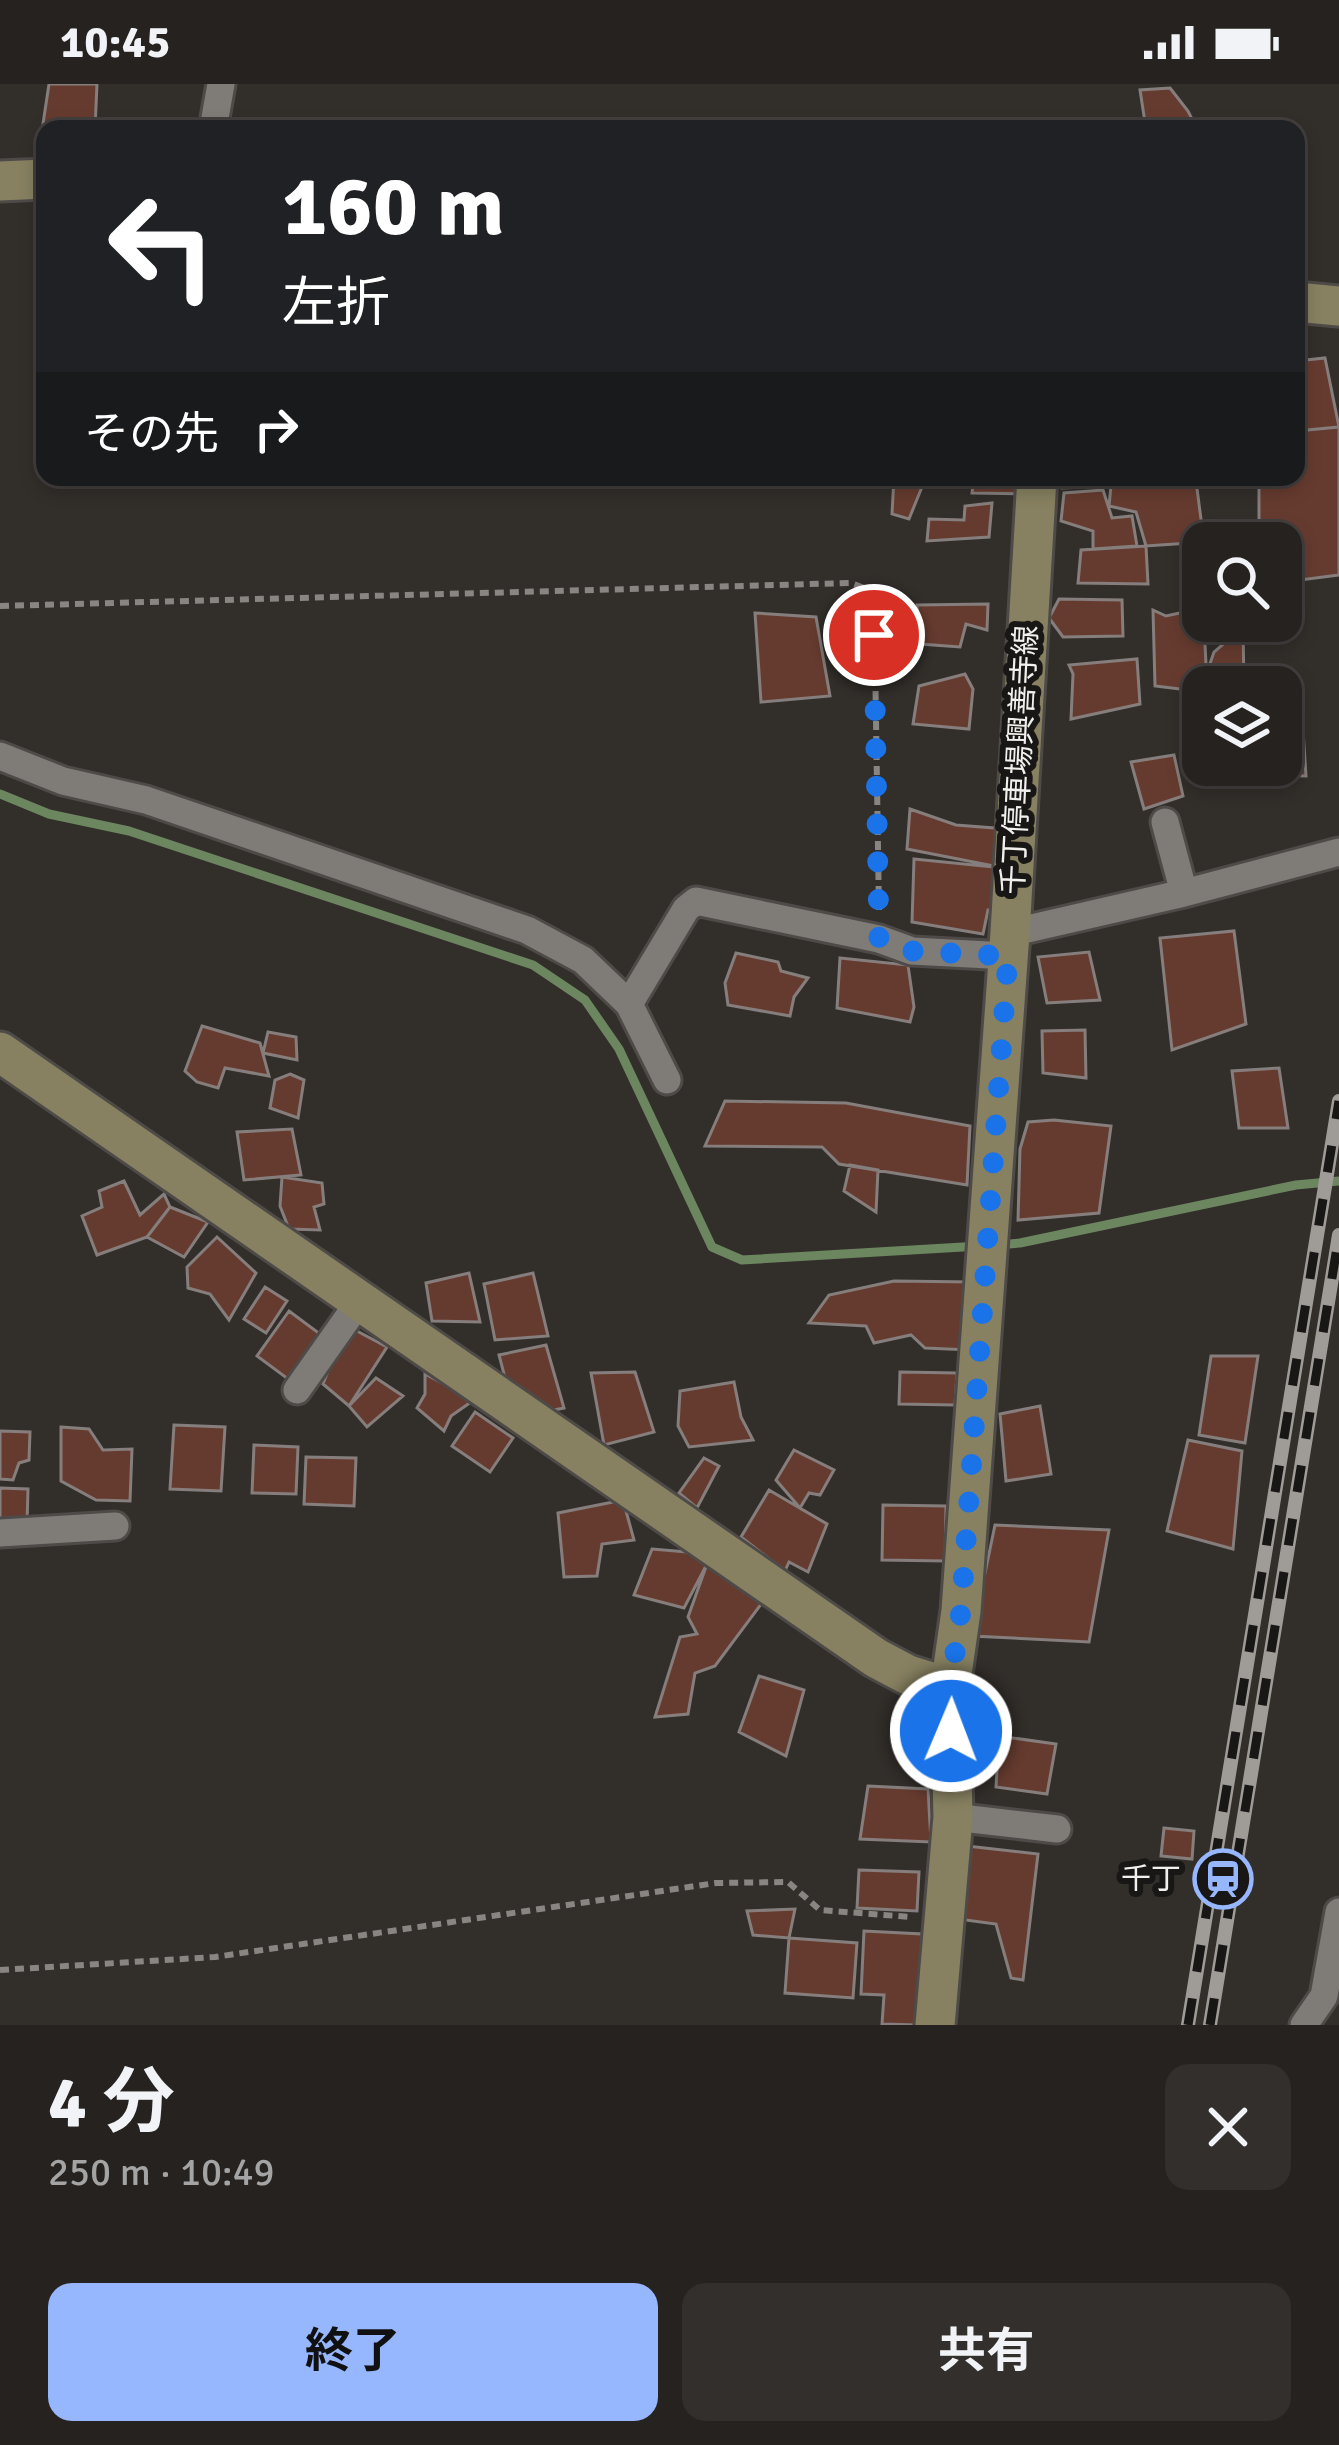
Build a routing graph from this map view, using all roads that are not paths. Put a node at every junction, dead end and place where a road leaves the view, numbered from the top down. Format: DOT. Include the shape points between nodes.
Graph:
graph roads {
  1 [pos="220,84"];
  2 [pos="214,120"];
  3 [pos="36,179"];
  4 [pos="0,181"];
  5 [pos="1305,303"];
  6 [pos="1339,306"];
  7 [pos="1036,486"];
  8 [pos="0,756"];
  9 [pos="1165,822"];
  10 [pos="1339,851"];
  11 [pos="1184,893"];
  12 [pos="1009,944"];
  13 [pos="629,1004"];
  14 [pos="0,1052"];
  15 [pos="667,1080"];
  16 [pos="358,1302"];
  17 [pos="297,1390"];
  18 [pos="116,1526"];
  19 [pos="0,1533"];
  20 [pos="950,1688"];
  21 [pos="953,1816"];
  22 [pos="1058,1829"];
  23 [pos="1339,1912"];
  24 [pos="935,2025"];
  25 [pos="1304,2025"];
  1 -- 2 [label="street"];
  3 -- 4 [label="main road"];
  5 -- 6 [label="main road"];
  7 -- 12 [label="main road, 千丁停車場興善寺線"];
  8 -- 13 [label="street" via="527,930 583,960"];
  9 -- 11 [label="street"];
  10 -- 11 [label="street"];
  11 -- 12 [label="street"];
  12 -- 13 [label="street" via="912,951 696,901"];
  12 -- 20 [label="main road, 千丁停車場興善寺線"];
  13 -- 15 [label="street"];
  14 -- 16 [label="main road"];
  16 -- 17 [label="street"];
  16 -- 20 [label="main road" via="876,1658"];
  18 -- 19 [label="street"];
  20 -- 21 [label="main road, 千丁停車場興善寺線"];
  21 -- 22 [label="street"];
  21 -- 24 [label="main road, 千丁停車場興善寺線"];
  23 -- 25 [label="street" via="1324,1996"];
}
